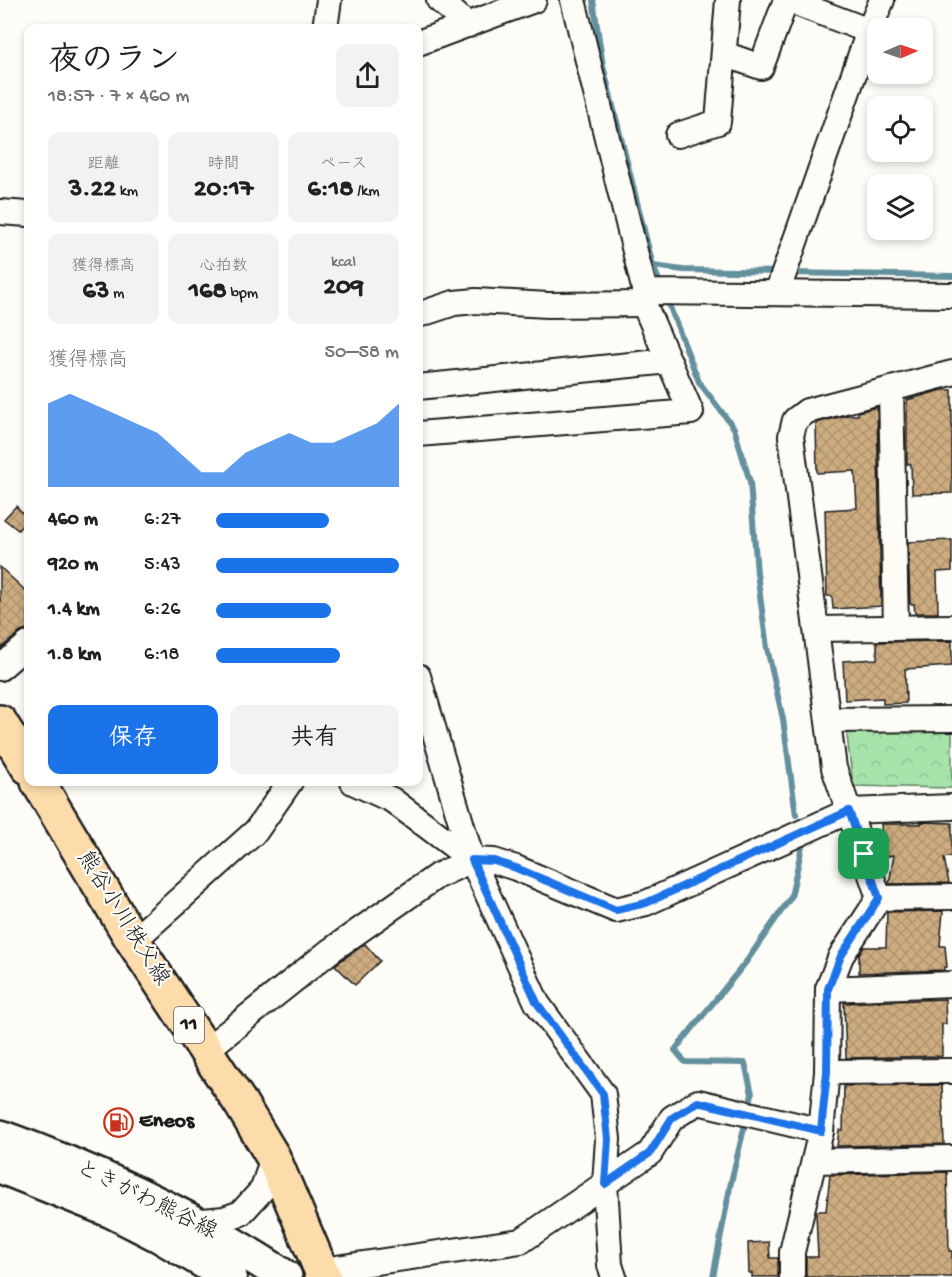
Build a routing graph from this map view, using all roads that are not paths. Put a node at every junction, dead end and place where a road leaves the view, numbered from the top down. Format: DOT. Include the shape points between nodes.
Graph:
graph roads {
  1 [pos="329,0"];
  2 [pos="439,0"];
  3 [pos="534,0"];
  4 [pos="573,0"];
  5 [pos="728,0"];
  6 [pos="787,0"];
  7 [pos="882,0"];
  8 [pos="501,6"];
  9 [pos="874,18"];
  10 [pos="326,24"];
  11 [pos="468,25"];
  12 [pos="867,30"];
  13 [pos="867,37"];
  14 [pos="423,41"];
  15 [pos="724,54"];
  16 [pos="678,135"];
  17 [pos="0,212"];
  18 [pos="24,214"];
  19 [pos="777,293"];
  20 [pos="952,295"];
  21 [pos="646,296"];
  22 [pos="423,313"];
  23 [pos="669,362"];
  24 [pos="952,373"];
  25 [pos="423,387"];
  26 [pos="891,389"];
  27 [pos="423,434"];
  28 [pos="952,627"];
  29 [pos="896,628"];
  30 [pos="817,629"];
  31 [pos="24,647"];
  32 [pos="0,668"];
  33 [pos="423,693"];
  34 [pos="952,719"];
  35 [pos="828,720"];
  36 [pos="3,734"];
  37 [pos="24,762"];
  38 [pos="40,786"];
  39 [pos="287,786"];
  40 [pos="362,786"];
  41 [pos="952,807"];
  42 [pos="849,811"];
  43 [pos="472,860"];
  44 [pos="952,897"];
  45 [pos="879,898"];
  46 [pos="133,940"];
  47 [pos="952,984"];
  48 [pos="828,989"];
  49 [pos="206,1050"];
  50 [pos="952,1071"];
  51 [pos="827,1072"];
  52 [pos="821,1131"];
  53 [pos="0,1137"];
  54 [pos="273,1157"];
  55 [pos="952,1158"];
  56 [pos="814,1161"];
  57 [pos="0,1166"];
  58 [pos="605,1184"];
  59 [pos="192,1222"];
  60 [pos="323,1274"];
  61 [pos="230,1277"];
  62 [pos="285,1277"];
  63 [pos="614,1277"];
  64 [pos="792,1277"];
  1 -- 10 [label="street"];
  2 -- 11 [label="street"];
  3 -- 8 [label="street"];
  4 -- 21 [label="street"];
  5 -- 15 [label="street"];
  6 -- 12 [label="street"];
  6 -- 15 [label="street" via="761,67"];
  7 -- 9 [label="street"];
  8 -- 11 [label="street"];
  11 -- 14 [label="street"];
  13 -- 19 [label="street"];
  15 -- 16 [label="street" via="718,122"];
  17 -- 18 [label="street"];
  19 -- 20 [label="street"];
  19 -- 21 [label="street" via="677,292"];
  21 -- 22 [label="street" via="548,305 476,301 453,303"];
  21 -- 23 [label="street"];
  23 -- 25 [label="street"];
  23 -- 27 [label="street" via="692,412"];
  24 -- 26 [label="street"];
  26 -- 29 [label="street"];
  26 -- 30 [label="street" via="807,411 795,420 791,436"];
  28 -- 29 [label="street"];
  29 -- 30 [label="street"];
  30 -- 35 [label="street"];
  31 -- 32 [label="street"];
  33 -- 43 [label="street"];
  34 -- 35 [label="street"];
  35 -- 42 [label="street" via="834,768"];
  36 -- 37 [label="main road"];
  38 -- 46 [label="main road, 熊谷小川秩父線 / 11"];
  39 -- 46 [label="street" via="255,831"];
  40 -- 43 [label="street" via="392,800"];
  41 -- 42 [label="street"];
  42 -- 43 [label="street" via="646,903 616,910 516,868"];
  42 -- 45 [label="street"];
  43 -- 49 [label="street" via="437,876 340,944"];
  43 -- 58 [label="street" via="537,1003 603,1094 608,1139"];
  44 -- 45 [label="street"];
  45 -- 48 [label="street" via="841,956"];
  46 -- 49 [label="main road, 熊谷小川秩父線 / 11"];
  47 -- 48 [label="street"];
  48 -- 51 [label="street"];
  49 -- 54 [label="main road, 熊谷小川秩父線 / 11"];
  50 -- 51 [label="street"];
  51 -- 52 [label="street"];
  52 -- 56 [label="street"];
  52 -- 58 [label="street" via="698,1102 672,1118 650,1153"];
  53 -- 59 [label="main road, ときがわ熊谷線" via="120,1185"];
  54 -- 59 [label="street" via="263,1190 241,1213"];
  54 -- 60 [label="main road, 熊谷小川秩父線 / 11"];
  55 -- 56 [label="street"];
  56 -- 64 [label="street" via="792,1252"];
  57 -- 61 [label="main road, ときがわ熊谷線" via="112,1211"];
  58 -- 60 [label="street" via="521,1241"];
  58 -- 63 [label="street"];
  59 -- 62 [label="main road, ときがわ熊谷線"];
}
